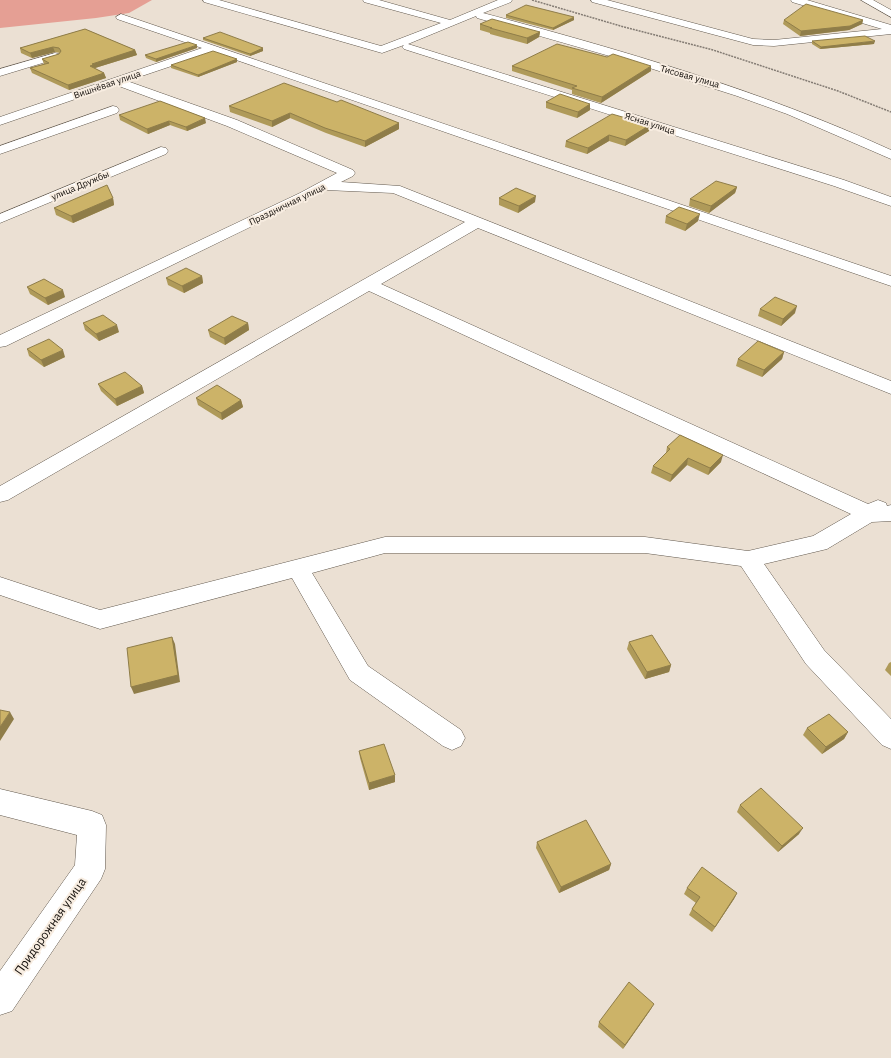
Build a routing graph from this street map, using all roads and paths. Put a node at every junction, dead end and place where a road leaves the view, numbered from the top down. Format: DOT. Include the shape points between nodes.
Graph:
graph roads {
  1 [pos="208,0"];
  2 [pos="368,0"];
  3 [pos="507,0"];
  4 [pos="532,0"];
  5 [pos="596,0"];
  6 [pos="796,0"];
  7 [pos="866,0"];
  8 [pos="891,14"];
  9 [pos="481,16"];
  10 [pos="121,17"];
  11 [pos="451,22"];
  12 [pos="891,28"];
  13 [pos="891,32"];
  14 [pos="408,47"];
  15 [pos="214,48"];
  16 [pos="55,56"];
  17 [pos="0,73"];
  18 [pos="115,81"];
  19 [pos="113,110"];
  20 [pos="891,112"];
  21 [pos="0,121"];
  22 [pos="0,150"];
  23 [pos="161,152"];
  24 [pos="891,155"];
  25 [pos="324,186"];
  26 [pos="891,202"];
  27 [pos="0,218"];
  28 [pos="477,222"];
  29 [pos="891,281"];
  30 [pos="367,284"];
  31 [pos="0,342"];
  32 [pos="891,388"];
  33 [pos="0,495"];
  34 [pos="891,498"];
  35 [pos="880,514"];
  36 [pos="748,559"];
  37 [pos="298,568"];
  38 [pos="0,586"];
  39 [pos="891,737"];
  40 [pos="452,738"];
  41 [pos="0,802"];
  42 [pos="0,999"];
  1 -- 11 [label="street" via="382,50"];
  2 -- 11 [label="street"];
  3 -- 11 [label="street"];
  4 -- 20 [label="path" via="713,50 838,91"];
  5 -- 13 [label="street" via="753,42 774,43"];
  6 -- 12 [label="street"];
  7 -- 8 [label="street"];
  9 -- 24 [label="street, Тисовая улица" via="720,84 789,109"];
  10 -- 15 [label="street"];
  14 -- 26 [label="street, Ясная улица" via="839,183"];
  15 -- 18 [label="street, Вишнёвая улица"];
  15 -- 29 [label="street"];
  16 -- 17 [label="street"];
  18 -- 21 [label="street, Вишнёвая улица"];
  18 -- 25 [label="street, Праздничная улица" via="232,123 348,173"];
  19 -- 22 [label="street"];
  23 -- 27 [label="street, улица Дружбы"];
  25 -- 28 [label="street" via="395,189"];
  25 -- 31 [label="street, Праздничная улица"];
  28 -- 30 [label="street"];
  28 -- 32 [label="street"];
  30 -- 33 [label="street"];
  30 -- 35 [label="street"];
  34 -- 35 [label="street"];
  35 -- 36 [label="street" via="819,542"];
  36 -- 37 [label="street" via="645,545 385,545"];
  36 -- 39 [label="street" via="815,657"];
  37 -- 38 [label="street" via="100,620"];
  37 -- 40 [label="street" via="359,673"];
  41 -- 42 [label="street, Придорожная улица" via="92,825 90,868"];
}
